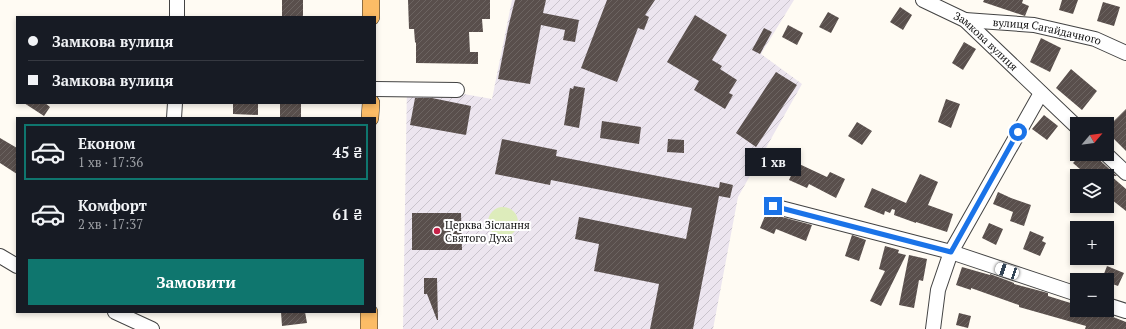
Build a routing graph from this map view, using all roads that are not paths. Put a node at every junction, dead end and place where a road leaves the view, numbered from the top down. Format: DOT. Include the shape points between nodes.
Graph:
graph roads {
  1 [pos="177,0"];
  2 [pos="371,0"];
  3 [pos="923,0"];
  4 [pos="177,16"];
  5 [pos="371,16"];
  6 [pos="965,20"];
  7 [pos="1126,53"];
  8 [pos="376,89"];
  9 [pos="457,90"];
  10 [pos="1041,93"];
  11 [pos="175,104"];
  12 [pos="370,104"];
  13 [pos="174,117"];
  14 [pos="370,117"];
  15 [pos="1070,120"];
  16 [pos="1113,161"];
  17 [pos="1126,173"];
  18 [pos="773,206"];
  19 [pos="951,252"];
  20 [pos="0,256"];
  21 [pos="16,265"];
  22 [pos="1070,292"];
  23 [pos="1114,307"];
  24 [pos="1126,311"];
  25 [pos="117,313"];
  26 [pos="369,313"];
  27 [pos="152,329"];
  28 [pos="369,329"];
  29 [pos="933,329"];
  1 -- 4 [label="street"];
  2 -- 5 [label="main road"];
  3 -- 6 [label="street, Замкова вулиця"];
  6 -- 7 [label="street, вулиця Сагайдачного" via="1034,25 1095,39"];
  6 -- 10 [label="street, Замкова вулиця"];
  8 -- 9 [label="street"];
  10 -- 15 [label="street, Замкова вулиця"];
  10 -- 19 [label="street"];
  11 -- 13 [label="street"];
  12 -- 14 [label="main road"];
  16 -- 17 [label="street"];
  18 -- 19 [label="street"];
  19 -- 22 [label="street"];
  19 -- 29 [label="street" via="938,290"];
  20 -- 21 [label="street"];
  23 -- 24 [label="street"];
  25 -- 27 [label="street"];
  26 -- 28 [label="main road"];
}
